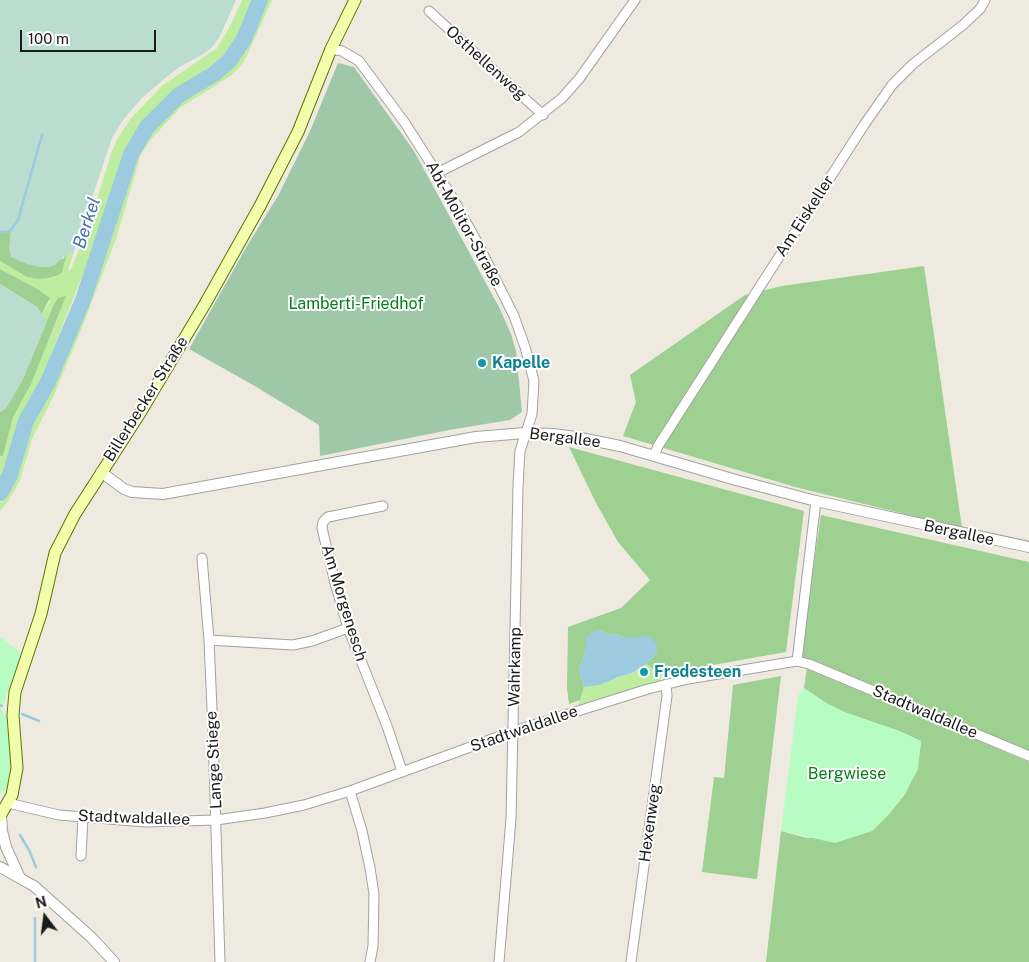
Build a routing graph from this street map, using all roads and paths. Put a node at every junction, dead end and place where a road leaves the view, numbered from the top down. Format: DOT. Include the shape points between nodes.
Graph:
graph roads {
  1 [pos="355,0"];
  2 [pos="635,0"];
  3 [pos="985,0"];
  4 [pos="429,11"];
  5 [pos="331,49"];
  6 [pos="543,115"];
  7 [pos="437,173"];
  8 [pos="525,433"];
  9 [pos="654,456"];
  10 [pos="100,472"];
  11 [pos="816,502"];
  12 [pos="383,506"];
  13 [pos="1029,547"];
  14 [pos="202,558"];
  15 [pos="348,628"];
  16 [pos="208,640"];
  17 [pos="797,661"];
  18 [pos="666,684"];
  19 [pos="514,731"];
  20 [pos="1029,756"];
  21 [pos="402,771"];
  22 [pos="350,791"];
  23 [pos="8,803"];
  24 [pos="0,815"];
  25 [pos="83,818"];
  26 [pos="216,820"];
  27 [pos="81,856"];
  28 [pos="0,867"];
  29 [pos="20,878"];
  30 [pos="114,962"];
  31 [pos="220,962"];
  32 [pos="370,962"];
  33 [pos="499,962"];
  34 [pos="631,962"];
  1 -- 5 [label="main road, Billerbecker Straße"];
  2 -- 6 [label="street, Osthellenweg" via="579,78"];
  3 -- 9 [label="street, Am Eiskeller" via="962,25 892,85 758,288"];
  4 -- 6 [label="street, Osthellenweg"];
  5 -- 7 [label="street, Abt-Molitor-Straße" via="347,53 359,61"];
  5 -- 10 [label="main road, Billerbecker Straße" via="298,132 260,206 166,369"];
  6 -- 7 [label="street, Osthellenweg" via="519,132"];
  7 -- 8 [label="street, Abt-Molitor-Straße" via="476,240 514,316 525,347 534,381 532,414"];
  8 -- 9 [label="street, Bergallee" via="585,438"];
  8 -- 10 [label="street, Bergallee" via="446,442 163,494 132,492"];
  8 -- 19 [label="street, Wahrkamp" via="520,451 518,486"];
  9 -- 11 [label="street, Bergallee"];
  10 -- 23 [label="main road, Billerbecker Straße" via="55,553 41,614 15,692 13,715 17,768"];
  11 -- 13 [label="street, Bergallee"];
  11 -- 17 [label="street"];
  12 -- 15 [label="street, Am Morgenesch" via="338,514 323,522 328,555"];
  14 -- 16 [label="street, Lange Stiege"];
  15 -- 16 [label="street" via="292,645"];
  15 -- 21 [label="street, Am Morgenesch"];
  16 -- 26 [label="street, Lange Stiege"];
  17 -- 18 [label="street, Stadtwaldallee"];
  17 -- 20 [label="street, Stadtwaldallee"];
  18 -- 19 [label="street, Stadtwaldallee"];
  18 -- 34 [label="street, Hexenweg" via="668,696"];
  19 -- 21 [label="street, Stadtwaldallee"];
  19 -- 33 [label="street, Wahrkamp" via="512,819"];
  21 -- 22 [label="street, Stadtwaldallee"];
  22 -- 26 [label="street, Stadtwaldallee" via="304,805"];
  22 -- 32 [label="street" via="362,831 374,894"];
  23 -- 24 [label="main road, Billerbecker Straße"];
  23 -- 25 [label="street, Stadtwaldallee"];
  24 -- 29 [label="street" via="6,847"];
  25 -- 26 [label="street, Stadtwaldallee" via="146,822"];
  25 -- 27 [label="street"];
  26 -- 31 [label="street, Lange Stiege"];
  28 -- 29 [label="street"];
  29 -- 30 [label="street" via="59,908"];
}
